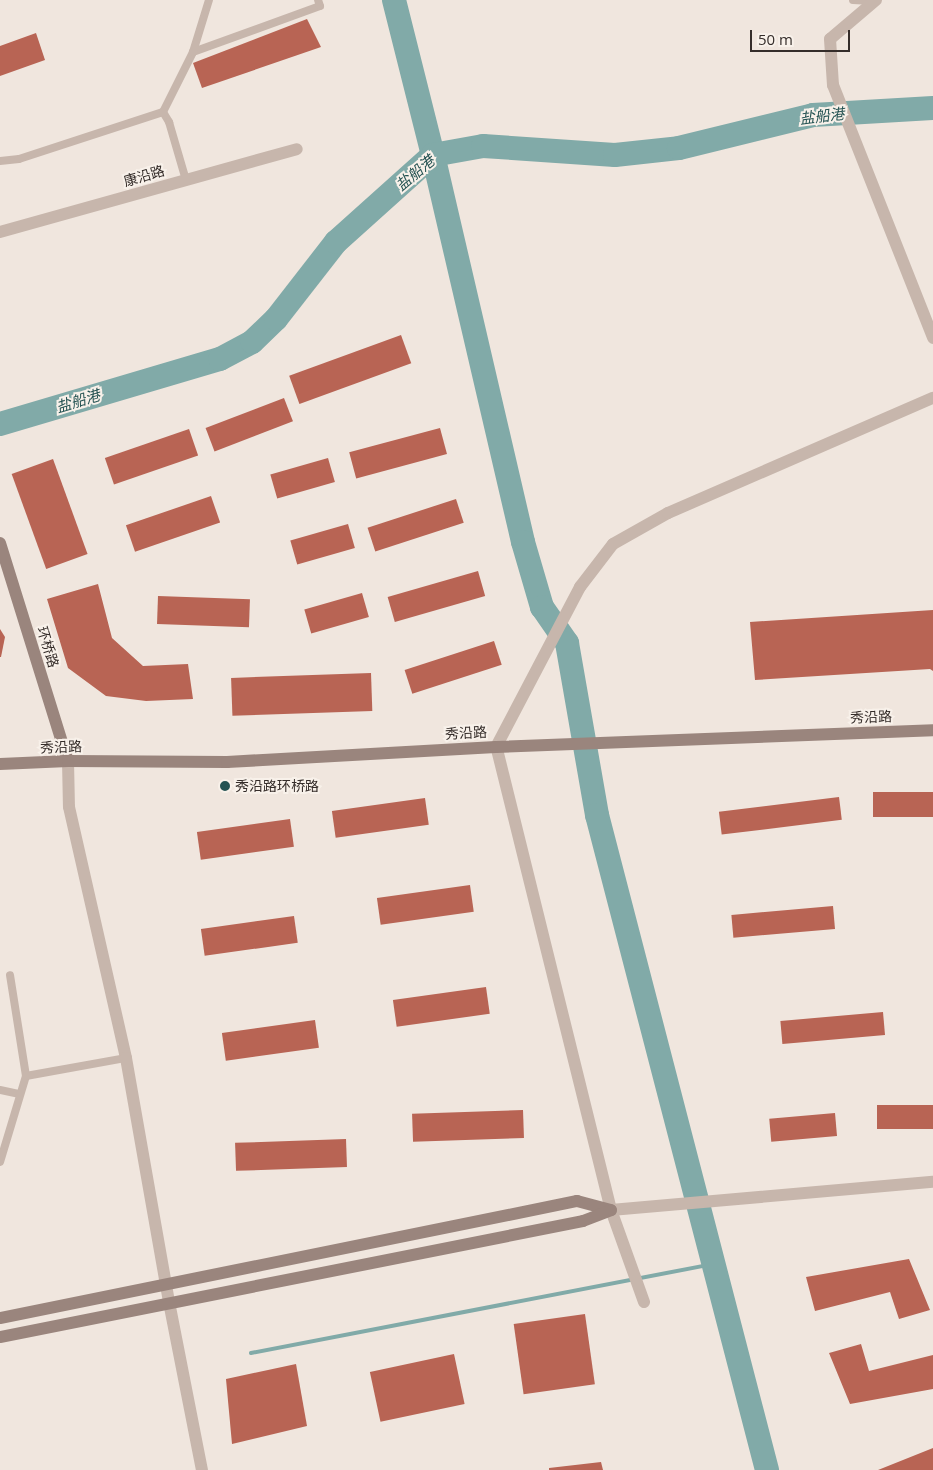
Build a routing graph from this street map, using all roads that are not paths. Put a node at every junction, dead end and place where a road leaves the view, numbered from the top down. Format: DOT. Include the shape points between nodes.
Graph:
graph roads {
  1 [pos="209,0"];
  2 [pos="318,0"];
  3 [pos="853,0"];
  4 [pos="874,1"];
  5 [pos="193,52"];
  6 [pos="163,112"];
  7 [pos="297,148"];
  8 [pos="0,161"];
  9 [pos="186,180"];
  10 [pos="0,232"];
  11 [pos="933,338"];
  12 [pos="933,398"];
  13 [pos="0,543"];
  14 [pos="933,730"];
  15 [pos="496,747"];
  16 [pos="68,761"];
  17 [pos="0,764"];
  18 [pos="10,975"];
  19 [pos="126,1058"];
  20 [pos="26,1076"];
  21 [pos="0,1090"];
  22 [pos="19,1094"];
  23 [pos="0,1162"];
  24 [pos="933,1182"];
  25 [pos="611,1210"];
  26 [pos="166,1285"];
  27 [pos="169,1302"];
  28 [pos="644,1302"];
  29 [pos="0,1318"];
  30 [pos="0,1337"];
  31 [pos="202,1470"];
  1 -- 5 [label="lane"];
  2 -- 5 [label="lane" via="320,6"];
  3 -- 4 [label="lane"];
  4 -- 11 [label="street" via="830,39 833,85"];
  5 -- 6 [label="lane"];
  6 -- 8 [label="lane" via="19,158"];
  6 -- 9 [label="lane" via="170,122"];
  7 -- 9 [label="street, 康沿路"];
  9 -- 10 [label="street, 康沿路"];
  12 -- 15 [label="street" via="668,513 612,544 580,587"];
  13 -- 16 [label="street, 环桥路"];
  14 -- 15 [label="street, 秀沿路"];
  15 -- 16 [label="street, 秀沿路" via="227,762"];
  15 -- 25 [label="street"];
  16 -- 17 [label="street, 秀沿路"];
  16 -- 19 [label="street" via="69,807"];
  18 -- 20 [label="lane"];
  19 -- 20 [label="lane"];
  19 -- 26 [label="street"];
  20 -- 22 [label="lane"];
  21 -- 22 [label="lane"];
  22 -- 23 [label="lane"];
  24 -- 25 [label="street"];
  25 -- 26 [label="street" via="577,1201"];
  25 -- 27 [label="street" via="583,1222"];
  25 -- 28 [label="street"];
  26 -- 27 [label="street"];
  26 -- 29 [label="street"];
  27 -- 30 [label="street"];
  27 -- 31 [label="street"];
}
